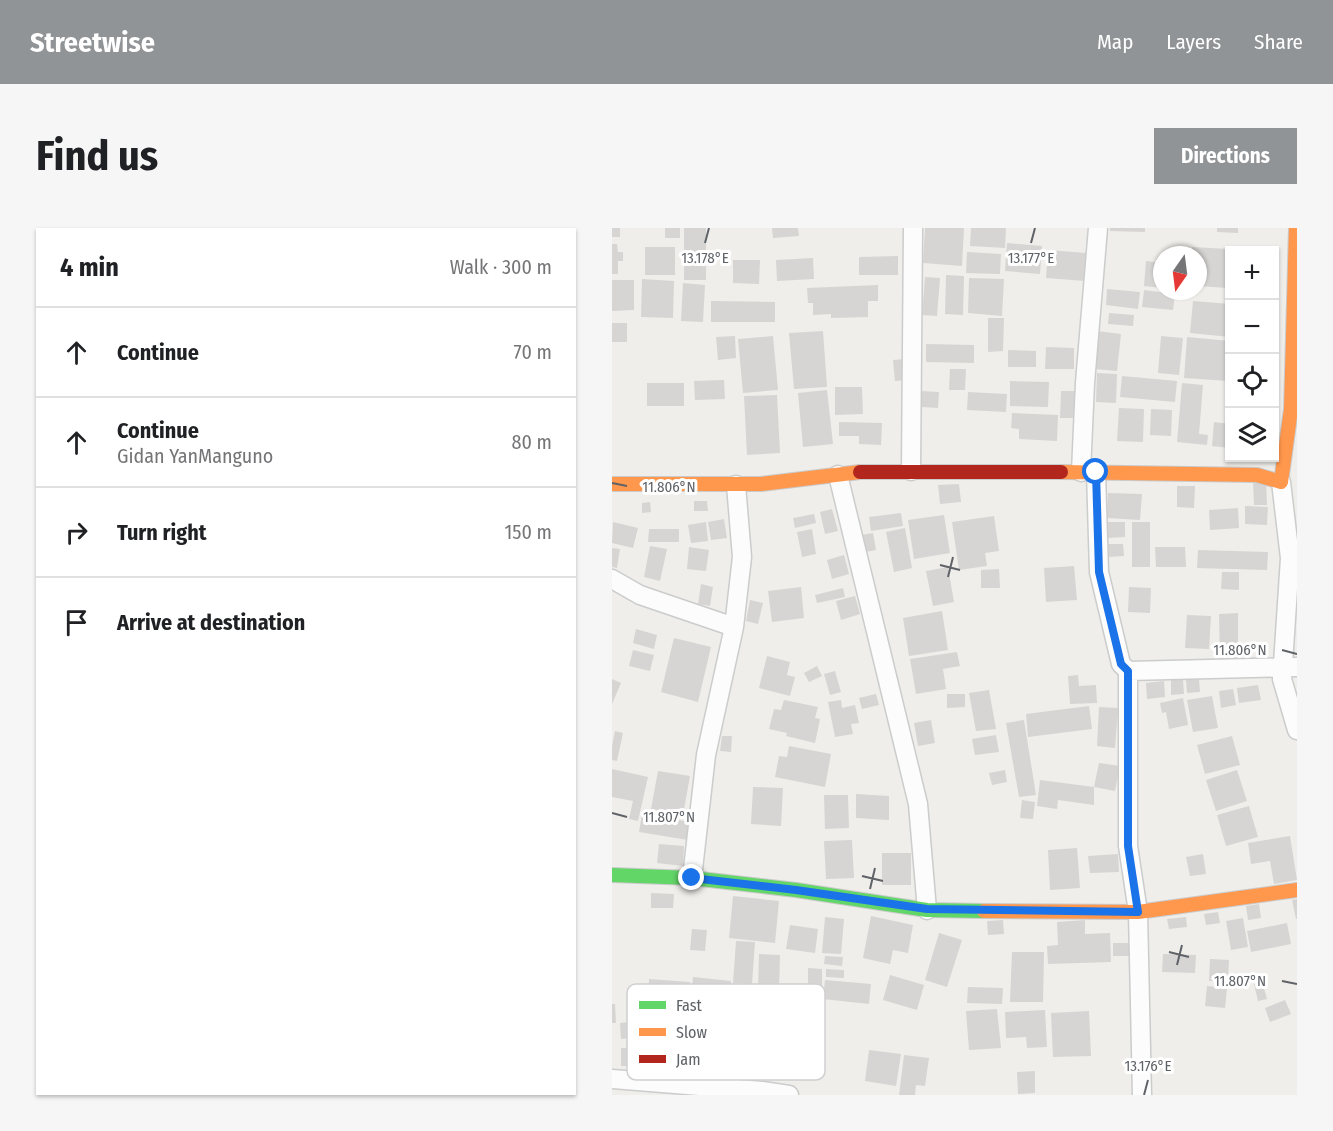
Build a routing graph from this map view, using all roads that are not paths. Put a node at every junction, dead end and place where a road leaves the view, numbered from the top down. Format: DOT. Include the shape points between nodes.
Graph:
graph roads {
  1 [pos="913,228"];
  2 [pos="1098,228"];
  3 [pos="1296,228"];
  4 [pos="1294,409"];
  5 [pos="911,471"];
  6 [pos="1089,472"];
  7 [pos="838,475"];
  8 [pos="1281,482"];
  9 [pos="612,484"];
  10 [pos="736,485"];
  11 [pos="612,579"];
  12 [pos="734,627"];
  13 [pos="1290,668"];
  14 [pos="1128,671"];
  15 [pos="1297,730"];
  16 [pos="612,875"];
  17 [pos="692,878"];
  18 [pos="1297,890"];
  19 [pos="927,909"];
  20 [pos="1138,912"];
  21 [pos="612,1079"];
  22 [pos="789,1095"];
  23 [pos="1142,1095"];
  1 -- 5 [label="street"];
  2 -- 6 [label="street" via="1085,383"];
  3 -- 4 [label="street"];
  4 -- 8 [label="street"];
  5 -- 6 [label="street"];
  5 -- 7 [label="street"];
  6 -- 8 [label="street" via="1257,475"];
  6 -- 14 [label="street" via="1099,572 1121,664"];
  7 -- 10 [label="street"];
  7 -- 19 [label="street" via="918,804"];
  8 -- 13 [label="street" via="1290,558"];
  9 -- 10 [label="street"];
  10 -- 12 [label="street" via="742,557"];
  11 -- 12 [label="street" via="640,595"];
  12 -- 17 [label="street" via="706,755"];
  13 -- 14 [label="street"];
  13 -- 15 [label="street" via="1282,679"];
  14 -- 20 [label="street" via="1128,846"];
  16 -- 17 [label="street"];
  17 -- 19 [label="street"];
  18 -- 20 [label="street"];
  19 -- 20 [label="street"];
  20 -- 23 [label="street"];
  21 -- 22 [label="street"];
}
